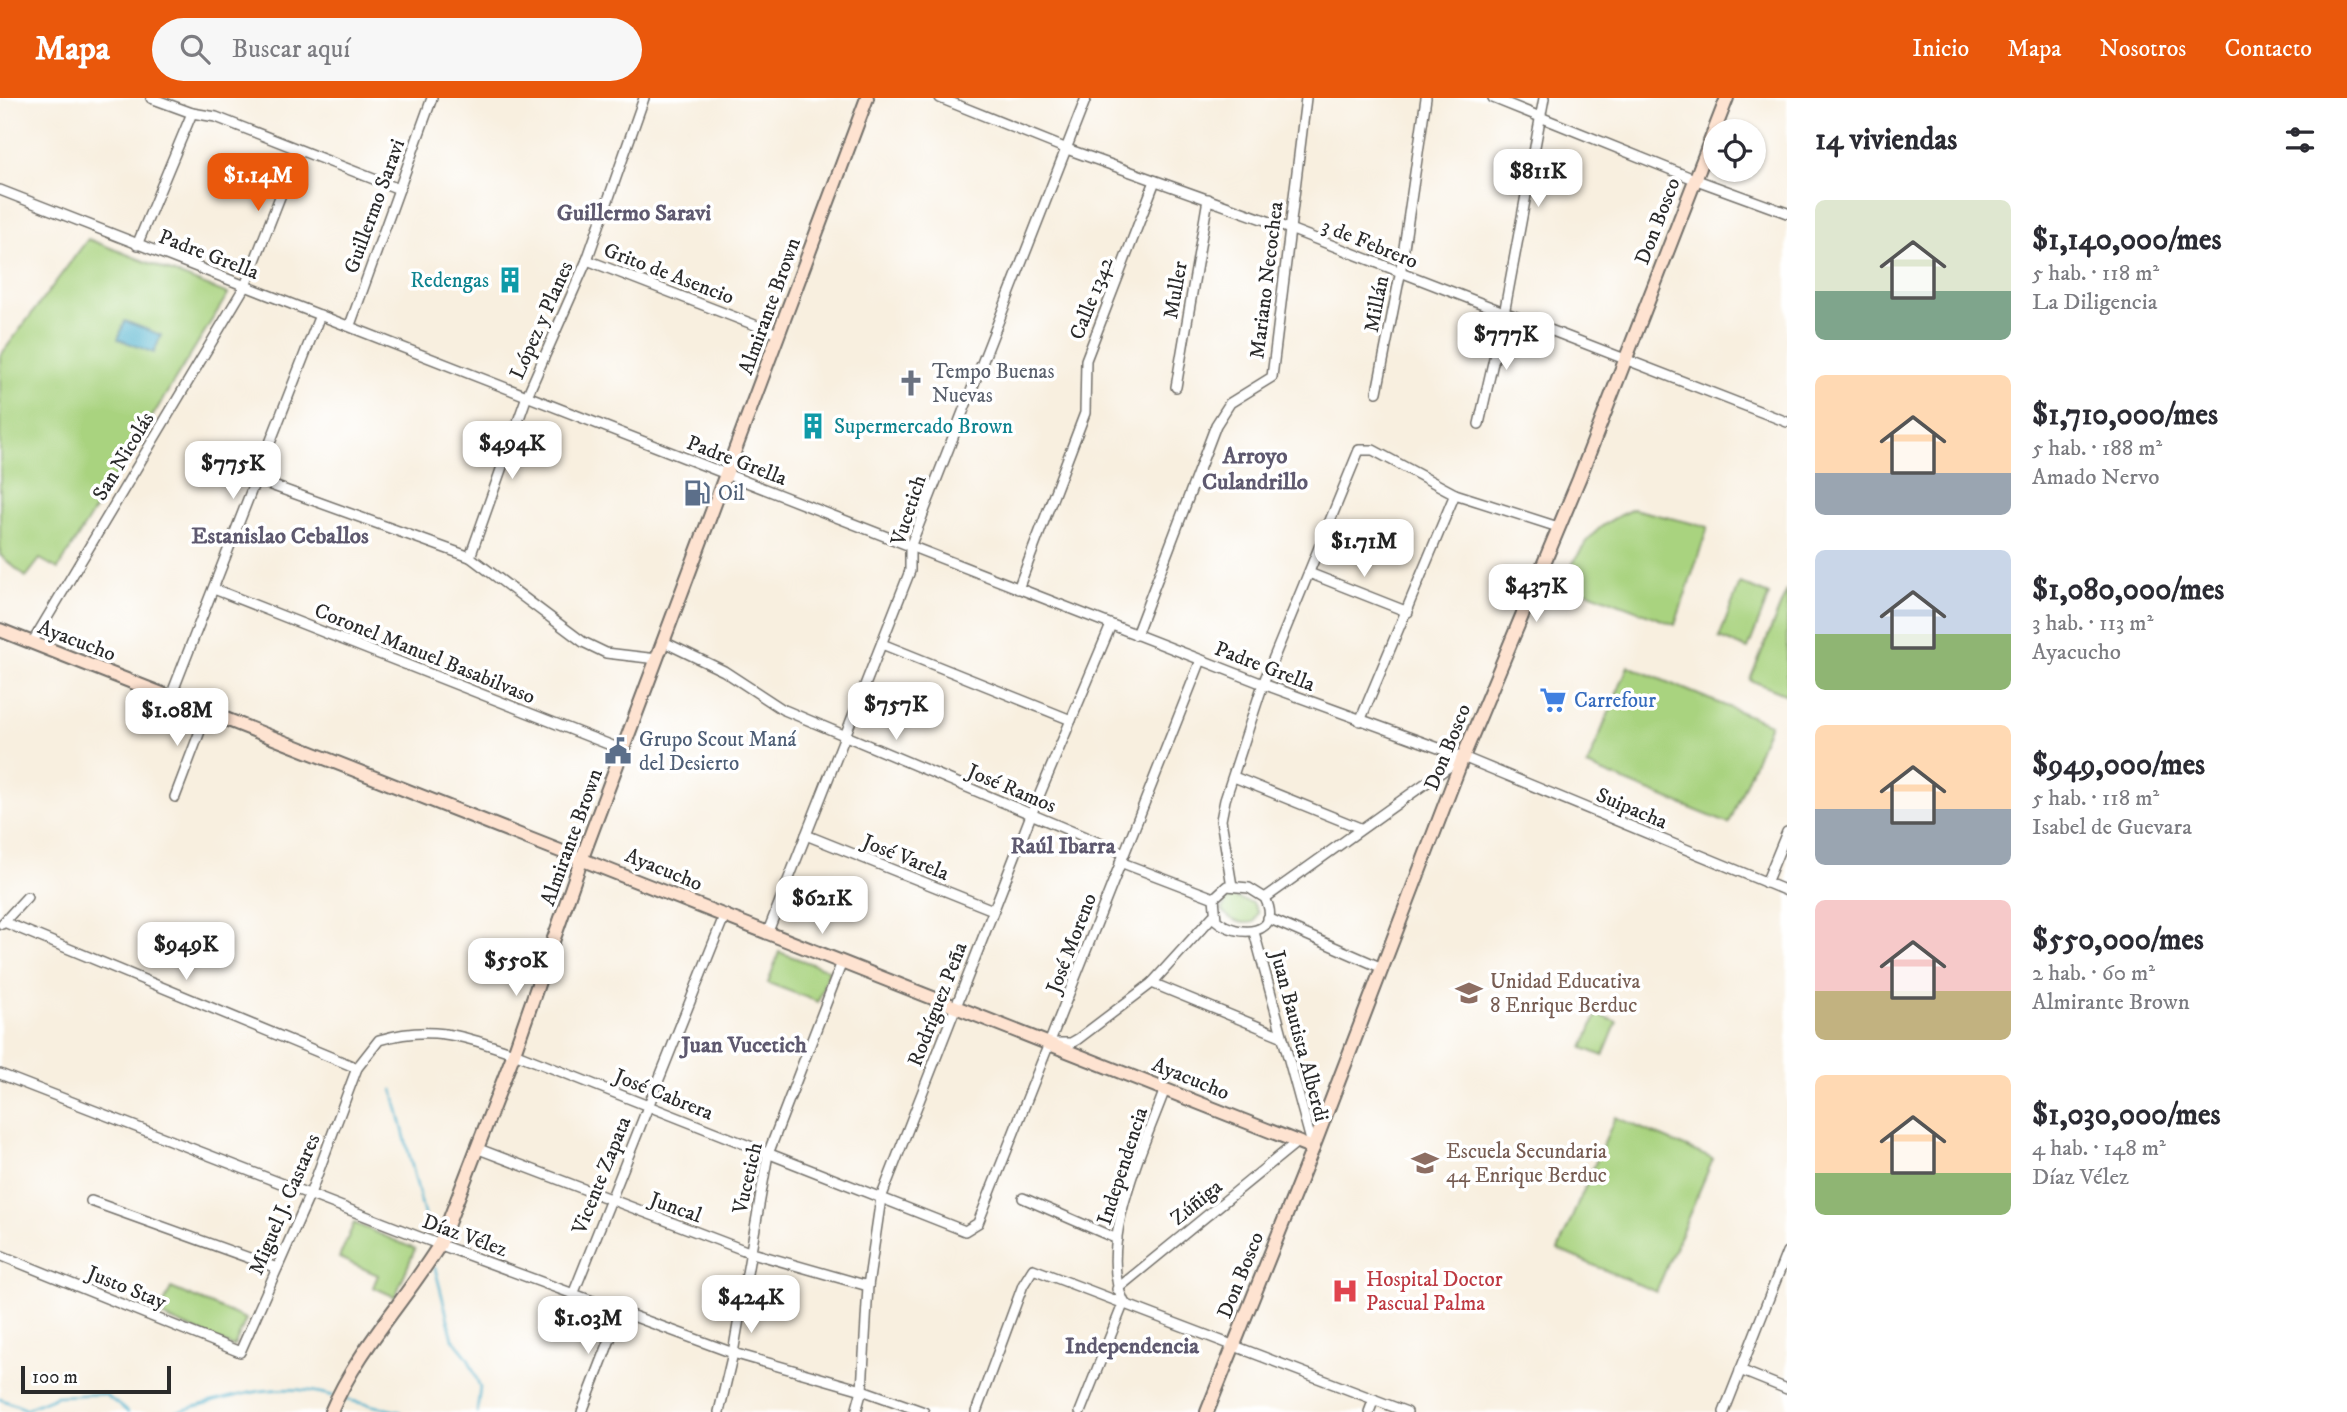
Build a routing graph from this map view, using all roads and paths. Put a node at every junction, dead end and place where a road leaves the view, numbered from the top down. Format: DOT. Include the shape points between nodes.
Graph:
graph roads {
  1 [pos="151,98"];
  2 [pos="432,98"];
  3 [pos="644,98"];
  4 [pos="867,98"];
  5 [pos="940,98"];
  6 [pos="1086,98"];
  7 [pos="1306,98"];
  8 [pos="1426,98"];
  9 [pos="1493,98"];
  10 [pos="1544,98"];
  11 [pos="1727,98"];
  12 [pos="192,113"];
  13 [pos="1540,116"];
  14 [pos="1067,149"];
  15 [pos="298,151"];
  16 [pos="1694,179"];
  17 [pos="1155,181"];
  18 [pos="399,189"];
  19 [pos="0,190"];
  20 [pos="1208,199"];
  21 [pos="1787,213"];
  22 [pos="1290,229"];
  23 [pos="137,245"];
  24 [pos="587,260"];
  25 [pos="1400,275"];
  26 [pos="244,286"];
  27 [pos="1504,314"];
  28 [pos="320,315"];
  29 [pos="350,325"];
  30 [pos="778,334"];
  31 [pos="1624,359"];
  32 [pos="1176,387"];
  33 [pos="1377,392"];
  34 [pos="527,396"];
  35 [pos="1787,422"];
  36 [pos="1479,424"];
  37 [pos="727,475"];
  38 [pos="257,480"];
  39 [pos="1455,494"];
  40 [pos="1558,527"];
  41 [pos="910,547"];
  42 [pos="470,557"];
  43 [pos="1309,573"];
  44 [pos="214,589"];
  45 [pos="1018,589"];
  46 [pos="1408,612"];
  47 [pos="1111,625"];
  48 [pos="0,630"];
  49 [pos="1136,635"];
  50 [pos="664,642"];
  51 [pos="32,643"];
  52 [pos="881,644"];
  53 [pos="657,659"];
  54 [pos="1202,660"];
  55 [pos="1263,684"];
  56 [pos="171,696"];
  57 [pos="208,710"];
  58 [pos="1071,720"];
  59 [pos="1360,721"];
  60 [pos="845,737"];
  61 [pos="624,750"];
  62 [pos="1463,757"];
  63 [pos="1234,777"];
  64 [pos="175,797"];
  65 [pos="1031,815"];
  66 [pos="1360,828"];
  67 [pos="1787,832"];
  68 [pos="806,835"];
  69 [pos="582,858"];
  70 [pos="1121,858"];
  71 [pos="1766,883"];
  72 [pos="1231,886"];
  73 [pos="1787,891"];
  74 [pos="27,897"];
  75 [pos="1214,898"];
  76 [pos="1265,898"];
  77 [pos="993,910"];
  78 [pos="725,914"];
  79 [pos="1213,916"];
  80 [pos="1268,918"];
  81 [pos="2,925"];
  82 [pos="1254,932"];
  83 [pos="767,934"];
  84 [pos="842,962"];
  85 [pos="1381,967"];
  86 [pos="1152,982"];
  87 [pos="955,1006"];
  88 [pos="1281,1036"];
  89 [pos="1052,1043"];
  90 [pos="514,1053"];
  91 [pos="357,1069"];
  92 [pos="0,1074"];
  93 [pos="1165,1089"];
  94 [pos="647,1105"];
  95 [pos="1297,1142"];
  96 [pos="477,1148"];
  97 [pos="1313,1148"];
  98 [pos="768,1154"];
  99 [pos="310,1194"];
  100 [pos="881,1198"];
  101 [pos="1023,1198"];
  102 [pos="91,1201"];
  103 [pos="609,1201"];
  104 [pos="965,1231"];
  105 [pos="1117,1239"];
  106 [pos="440,1244"];
  107 [pos="749,1252"];
  108 [pos="1787,1252"];
  109 [pos="0,1255"];
  110 [pos="1785,1264"];
  111 [pos="277,1268"];
  112 [pos="869,1286"];
  113 [pos="1117,1289"];
  114 [pos="574,1292"];
  115 [pos="1124,1302"];
  116 [pos="621,1311"];
  117 [pos="1233,1345"];
  118 [pos="240,1352"];
  119 [pos="733,1353"];
  120 [pos="1740,1370"];
  121 [pos="862,1390"];
  122 [pos="1787,1390"];
  123 [pos="1374,1399"];
  124 [pos="332,1410"];
  125 [pos="582,1412"];
  126 [pos="719,1412"];
  127 [pos="856,1412"];
  128 [pos="924,1412"];
  129 [pos="976,1412"];
  130 [pos="1080,1412"];
  131 [pos="1207,1412"];
  132 [pos="1369,1412"];
  133 [pos="1407,1412"];
  134 [pos="1724,1412"];
  1 -- 12 [label="street"];
  2 -- 18 [label="street, Guillermo Saravi"];
  3 -- 24 [label="street, López y Planes"];
  4 -- 30 [label="main road, Almirante Brown"];
  5 -- 14 [label="street, 3 de Febrero"];
  6 -- 14 [label="street, Vucetich"];
  7 -- 22 [label="street, Mariano Necochea"];
  8 -- 25 [label="street, Millán"];
  9 -- 13 [label="street"];
  10 -- 13 [label="street"];
  11 -- 16 [label="main road, Don Bosco"];
  12 -- 15 [label="street" via="216,117"];
  12 -- 23 [label="street"];
  13 -- 16 [label="street"];
  13 -- 27 [label="street"];
  14 -- 17 [label="street, 3 de Febrero"];
  14 -- 41 [label="street, Vucetich"];
  15 -- 18 [label="street"];
  15 -- 26 [label="street, San Nicolás"];
  16 -- 21 [label="street"];
  16 -- 31 [label="main road, Don Bosco"];
  17 -- 20 [label="street, 3 de Febrero"];
  17 -- 45 [label="street, Calle 1342" via="1086,360 1085,413"];
  18 -- 29 [label="street, Guillermo Saravi"];
  19 -- 23 [label="street, Padre Grella"];
  20 -- 22 [label="street, 3 de Febrero"];
  20 -- 32 [label="street, Muller"];
  22 -- 25 [label="street, 3 de Febrero"];
  22 -- 49 [label="street, Mariano Necochea" via="1272,377 1230,403 1216,425"];
  23 -- 26 [label="street, Padre Grella"];
  24 -- 30 [label="street, Grito de Asencio"];
  24 -- 34 [label="street, López y Planes"];
  25 -- 27 [label="street, 3 de Febrero"];
  25 -- 33 [label="street, Millán"];
  26 -- 28 [label="street, Padre Grella"];
  26 -- 51 [label="street, San Nicolás"];
  27 -- 31 [label="street, 3 de Febrero"];
  27 -- 36 [label="street"];
  28 -- 29 [label="street, Padre Grella"];
  28 -- 38 [label="street"];
  29 -- 34 [label="street, Padre Grella"];
  30 -- 37 [label="main road, Almirante Brown"];
  31 -- 35 [label="street, 3 de Febrero"];
  31 -- 40 [label="main road, Don Bosco"];
  34 -- 37 [label="street, Padre Grella"];
  34 -- 42 [label="street, López y Planes"];
  37 -- 41 [label="street, Padre Grella"];
  37 -- 50 [label="main road, Almirante Brown"];
  38 -- 42 [label="street"];
  38 -- 44 [label="street"];
  39 -- 40 [label="street"];
  39 -- 43 [label="street" via="1373,450 1359,450"];
  39 -- 46 [label="street"];
  40 -- 62 [label="main road, Don Bosco"];
  41 -- 45 [label="street, Padre Grella"];
  41 -- 52 [label="street, Vucetich" via="910,572"];
  42 -- 53 [label="street" via="583,642 606,653"];
  43 -- 46 [label="street"];
  43 -- 55 [label="street"];
  44 -- 56 [label="street"];
  44 -- 61 [label="street, Coronel Manuel Basabilvaso"];
  45 -- 47 [label="street, Padre Grella"];
  46 -- 59 [label="street"];
  47 -- 49 [label="street, Padre Grella"];
  47 -- 58 [label="street, Rodríguez Peña"];
  48 -- 51 [label="main road, Ayacucho"];
  49 -- 54 [label="street, Padre Grella"];
  50 -- 53 [label="main road, Almirante Brown"];
  50 -- 60 [label="street, José Ramos" via="724,671 782,709"];
  51 -- 56 [label="main road, Ayacucho"];
  52 -- 58 [label="street"];
  52 -- 60 [label="street, Vucetich"];
  53 -- 61 [label="main road, Almirante Brown"];
  54 -- 55 [label="street, Padre Grella"];
  54 -- 70 [label="street, José Moreno"];
  55 -- 59 [label="street, Padre Grella"];
  55 -- 63 [label="street"];
  56 -- 57 [label="main road, Ayacucho"];
  57 -- 64 [label="street"];
  57 -- 69 [label="main road, Ayacucho"];
  58 -- 65 [label="street, Rodríguez Peña"];
  59 -- 62 [label="street, Padre Grella"];
  60 -- 65 [label="street, José Ramos"];
  60 -- 68 [label="street, Vucetich"];
  61 -- 69 [label="main road, Almirante Brown"];
  62 -- 66 [label="street"];
  62 -- 71 [label="street, Suipacha"];
  62 -- 85 [label="main road, Don Bosco"];
  63 -- 66 [label="street"];
  63 -- 72 [label="street" via="1221,820"];
  65 -- 70 [label="street, José Ramos"];
  65 -- 77 [label="street, Rodríguez Peña"];
  66 -- 76 [label="street"];
  67 -- 71 [label="street"];
  68 -- 77 [label="street, José Varela"];
  68 -- 83 [label="street, Vucetich"];
  69 -- 78 [label="main road, Ayacucho"];
  69 -- 90 [label="main road, Almirante Brown"];
  70 -- 75 [label="street, José Ramos"];
  70 -- 89 [label="street, José Moreno"];
  71 -- 73 [label="street, Suipacha"];
  72 -- 75 [label="street"];
  72 -- 76 [label="street" via="1255,890"];
  74 -- 81 [label="street"];
  75 -- 79 [label="street"];
  76 -- 80 [label="street"];
  77 -- 87 [label="street, Rodríguez Peña"];
  78 -- 83 [label="main road, Ayacucho"];
  78 -- 94 [label="street, Vicente Zapata"];
  79 -- 82 [label="street" via="1229,929"];
  79 -- 86 [label="street"];
  80 -- 82 [label="street"];
  80 -- 85 [label="street"];
  81 -- 91 [label="street"];
  82 -- 88 [label="street, Juan Bautista Alberdi"];
  83 -- 84 [label="main road, Ayacucho"];
  84 -- 87 [label="main road, Ayacucho"];
  84 -- 98 [label="street, Vucetich"];
  85 -- 97 [label="main road, Don Bosco"];
  86 -- 88 [label="street"];
  86 -- 89 [label="street" via="1071,1043"];
  87 -- 89 [label="main road, Ayacucho"];
  87 -- 100 [label="street, Rodríguez Peña"];
  88 -- 97 [label="street, Juan Bautista Alberdi"];
  89 -- 93 [label="main road, Ayacucho"];
  89 -- 104 [label="street, José Moreno" via="978,1223"];
  90 -- 91 [label="street, José Cabrera" via="450,1032 396,1035 379,1040"];
  90 -- 94 [label="street, José Cabrera"];
  90 -- 96 [label="main road, Almirante Brown"];
  91 -- 99 [label="street, Miguel J. Castares"];
  92 -- 99 [label="street, Díaz Vélez"];
  93 -- 95 [label="main road, Ayacucho"];
  93 -- 105 [label="street, Independencia" via="1128,1193"];
  94 -- 98 [label="street, José Cabrera"];
  94 -- 103 [label="street, Vicente Zapata"];
  95 -- 97 [label="main road, Ayacucho"];
  95 -- 113 [label="street, Zúñiga"];
  96 -- 103 [label="street, Juncal"];
  96 -- 106 [label="main road, Almirante Brown"];
  97 -- 117 [label="main road, Don Bosco"];
  98 -- 100 [label="street, José Cabrera"];
  98 -- 107 [label="street, Vucetich"];
  99 -- 106 [label="street, Díaz Vélez"];
  99 -- 111 [label="street, Miguel J. Castares"];
  100 -- 104 [label="street, José Cabrera"];
  100 -- 112 [label="street, Rodríguez Peña"];
  101 -- 105 [label="street"];
  102 -- 111 [label="street"];
  103 -- 107 [label="street, Juncal"];
  103 -- 114 [label="street, Vicente Zapata"];
  105 -- 113 [label="street, Independencia"];
  106 -- 114 [label="street, Díaz Vélez"];
  106 -- 124 [label="main road, Almirante Brown" via="342,1384"];
  107 -- 112 [label="street, Juncal"];
  107 -- 119 [label="street, Vucetich"];
  108 -- 110 [label="street"];
  109 -- 118 [label="street, Justo Stay"];
  110 -- 120 [label="street"];
  111 -- 118 [label="street, Miguel J. Castares"];
  112 -- 121 [label="street, Rodríguez Peña"];
  113 -- 115 [label="street, Independencia"];
  114 -- 116 [label="street, Díaz Vélez"];
  115 -- 117 [label="street"];
  115 -- 129 [label="street" via="1032,1269"];
  115 -- 130 [label="street"];
  116 -- 119 [label="street, Díaz Vélez"];
  116 -- 125 [label="street"];
  117 -- 123 [label="street"];
  117 -- 131 [label="main road, Don Bosco"];
  119 -- 121 [label="street, Díaz Vélez"];
  119 -- 126 [label="street, Vucetich"];
  120 -- 122 [label="street"];
  120 -- 134 [label="street"];
  121 -- 127 [label="street, Rodríguez Peña"];
  121 -- 128 [label="street, Díaz Vélez"];
  123 -- 132 [label="street"];
  123 -- 133 [label="street"];
}
